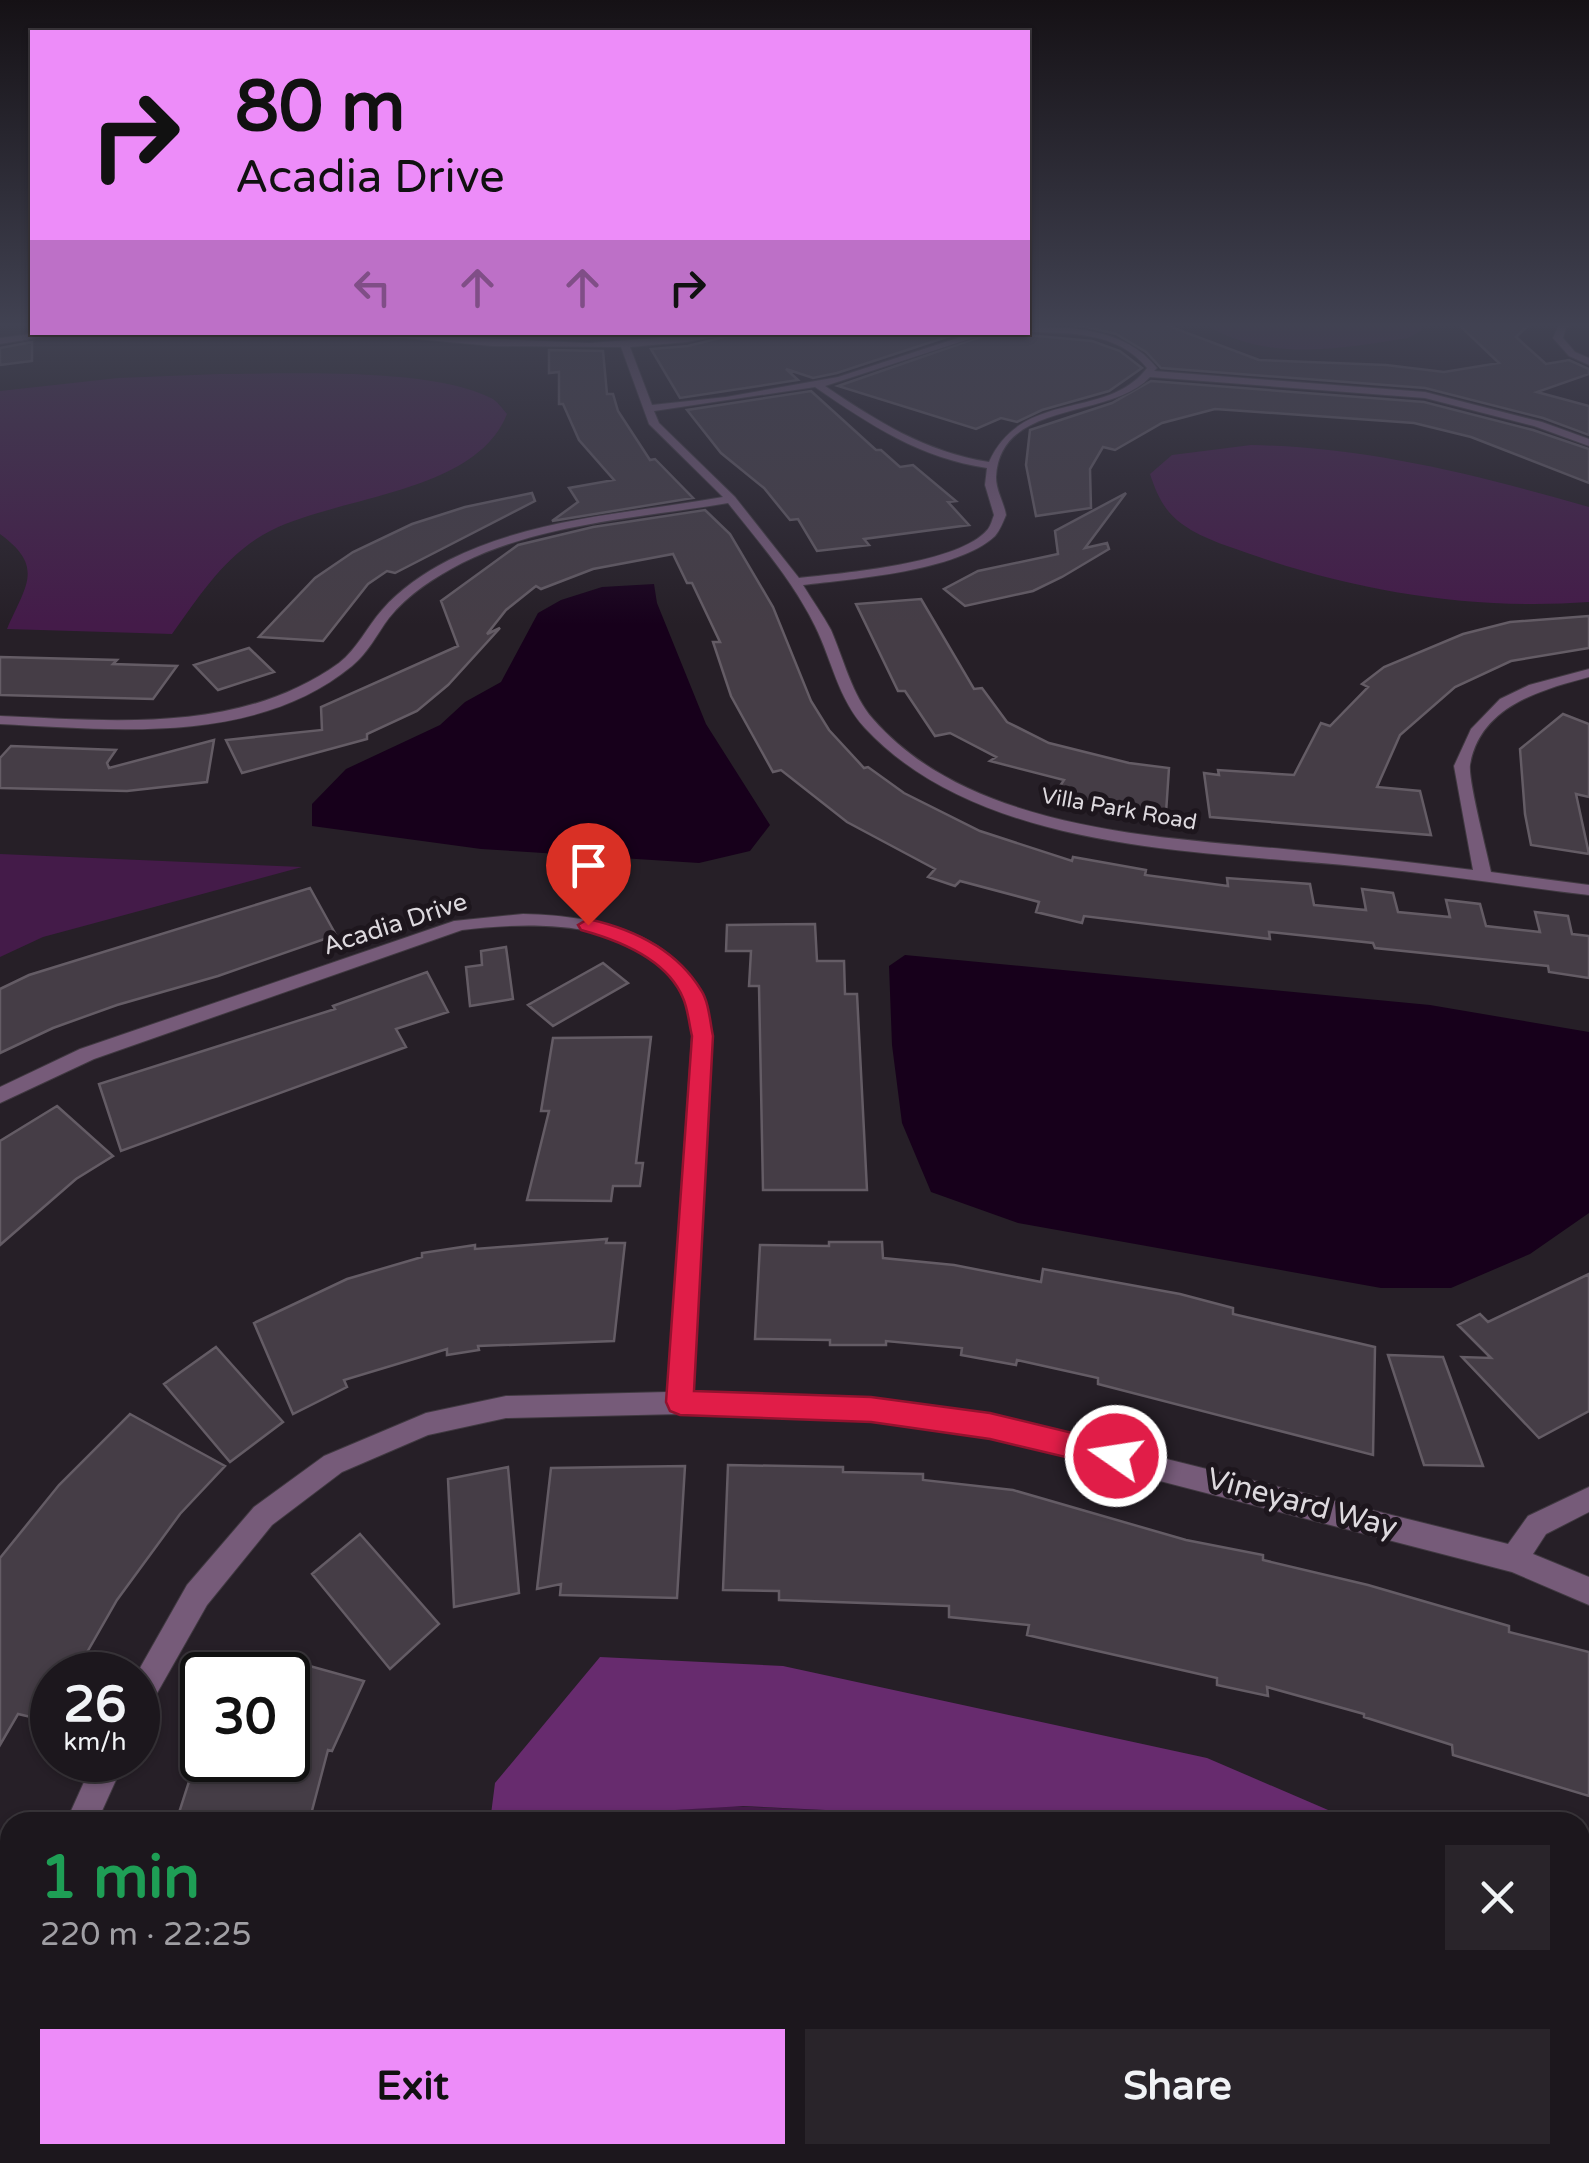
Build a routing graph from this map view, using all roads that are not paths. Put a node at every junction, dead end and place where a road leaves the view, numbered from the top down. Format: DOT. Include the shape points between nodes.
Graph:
graph roads {
  1 [pos="654,423"];
  2 [pos="874,423"];
  3 [pos="1029,423"];
  4 [pos="1534,423"];
  5 [pos="1589,443"];
  6 [pos="993,466"];
  7 [pos="731,500"];
  8 [pos="796,582"];
  9 [pos="1589,673"];
  10 [pos="0,720"];
  11 [pos="1483,876"];
  12 [pos="1589,890"];
  13 [pos="0,1096"];
  14 [pos="680,1402"];
  15 [pos="1589,1498"];
  16 [pos="1514,1560"];
  17 [pos="1589,1591"];
  18 [pos="160,1660"];
  19 [pos="100,1782"];
  20 [pos="86,1812"];
  1 -- 7 [label="street, Villa Park Road"];
  2 -- 6 [label="street" via="907,445"];
  3 -- 6 [label="street" via="997,453"];
  4 -- 5 [label="street"];
  6 -- 8 [label="street" via="1000,516 982,540 938,560"];
  7 -- 8 [label="street, Villa Park Road"];
  7 -- 10 [label="street" via="478,552 408,592 347,663 286,698 248,710 134,726"];
  8 -- 11 [label="street, Villa Park Road" via="871,726 920,767 985,800 1052,825 1172,844"];
  9 -- 11 [label="street" via="1505,702 1478,729 1462,766"];
  11 -- 12 [label="street, Villa Park Road"];
  13 -- 14 [label="street, Acadia Drive" via="87,1054 460,926 562,919 614,931 657,953 693,993 702,1036"];
  14 -- 16 [label="street, Vineyard Way" via="871,1410 990,1426"];
  14 -- 18 [label="street, Vineyard Way" via="506,1406 426,1424 333,1464 263,1516 196,1595"];
  15 -- 16 [label="street" via="1536,1525"];
  16 -- 17 [label="street, Vineyard Way"];
  19 -- 20 [label="street"];
}
